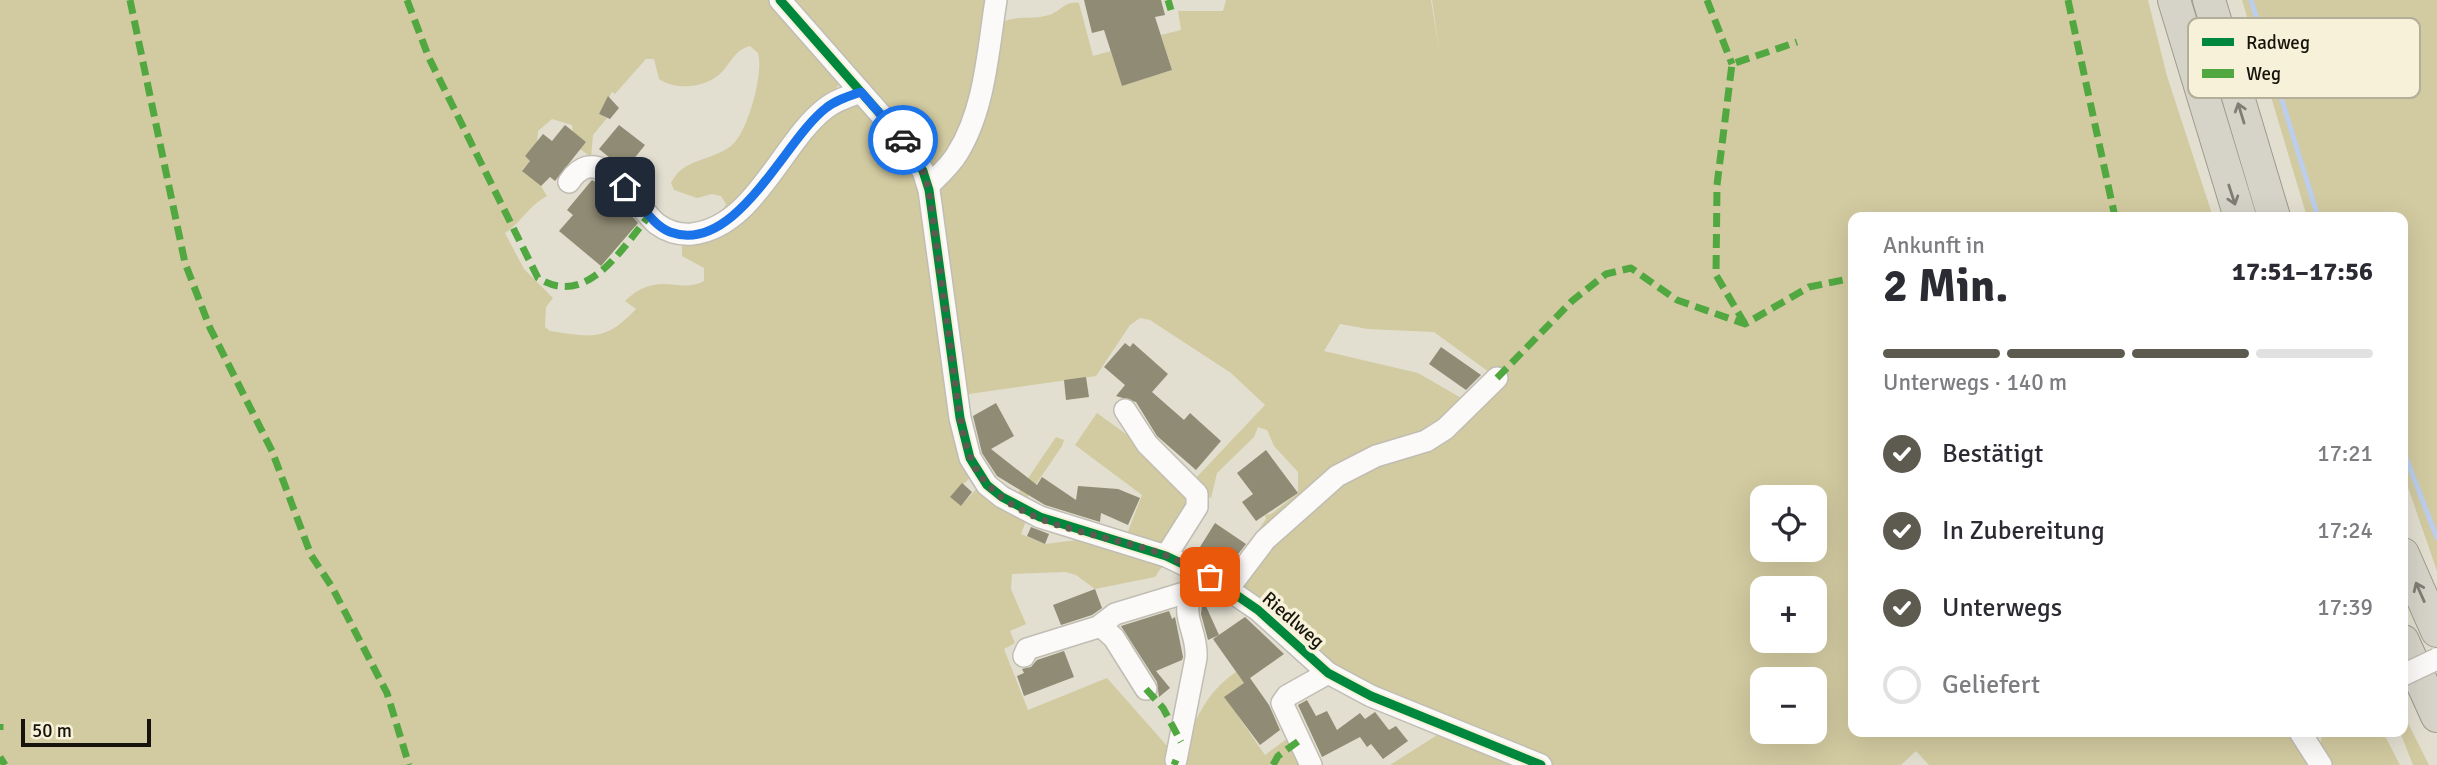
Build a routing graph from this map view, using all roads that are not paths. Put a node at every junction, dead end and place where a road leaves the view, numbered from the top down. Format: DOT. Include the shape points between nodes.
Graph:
graph roads {
  1 [pos="780,0"];
  2 [pos="996,0"];
  3 [pos="2174,0"];
  4 [pos="2209,0"];
  5 [pos="2214,18"];
  6 [pos="2188,47"];
  7 [pos="861,92"];
  8 [pos="2203,98"];
  9 [pos="2238,98"];
  10 [pos="569,182"];
  11 [pos="928,186"];
  12 [pos="2238,212"];
  13 [pos="2273,212"];
  14 [pos="1497,378"];
  15 [pos="1125,410"];
  16 [pos="1166,556"];
  17 [pos="2408,565"];
  18 [pos="1202,583"];
  19 [pos="1228,589"];
  20 [pos="1101,625"];
  21 [pos="2437,631"];
  22 [pos="2408,652"];
  23 [pos="1024,656"];
  24 [pos="2437,659"];
  25 [pos="1328,673"];
  26 [pos="2408,673"];
  27 [pos="1146,689"];
  28 [pos="2437,716"];
  29 [pos="2303,737"];
  30 [pos="1177,760"];
  31 [pos="1311,765"];
  32 [pos="1541,765"];
  33 [pos="2321,765"];
  1 -- 7 [label="street, Riedlweg"];
  2 -- 11 [label="street" via="981,88 968,130 958,153"];
  3 -- 6 [label="highway, one-way"];
  5 -- 4 [label="highway, one-way"];
  7 -- 10 [label="street" via="827,107 747,203 706,231 669,232 649,216 635,196 590,165"];
  7 -- 11 [label="street, Riedlweg" via="915,156"];
  8 -- 12 [label="highway, one-way"];
  13 -- 9 [label="highway, one-way"];
  11 -- 16 [label="street, Riedlweg" via="960,418 978,473 1002,497 1033,514"];
  14 -- 19 [label="street" via="1436,435 1376,456 1337,476 1265,540"];
  15 -- 16 [label="street" via="1147,444 1197,494 1197,507"];
  16 -- 18 [label="street, Riedlweg"];
  21 -- 17 [label="highway, one-way"];
  18 -- 19 [label="street, Riedlweg"];
  18 -- 20 [label="street" via="1120,611"];
  18 -- 30 [label="street" via="1186,611 1196,641 1196,658"];
  19 -- 25 [label="street, Riedlweg"];
  20 -- 23 [label="street" via="1046,641 1027,649"];
  20 -- 27 [label="street"];
  22 -- 28 [label="highway"];
  24 -- 26 [label="street, bridge"];
  25 -- 31 [label="street" via="1287,696 1283,703"];
  25 -- 32 [label="street, Riedlweg" via="1371,696"];
  29 -- 33 [label="street"];
}
